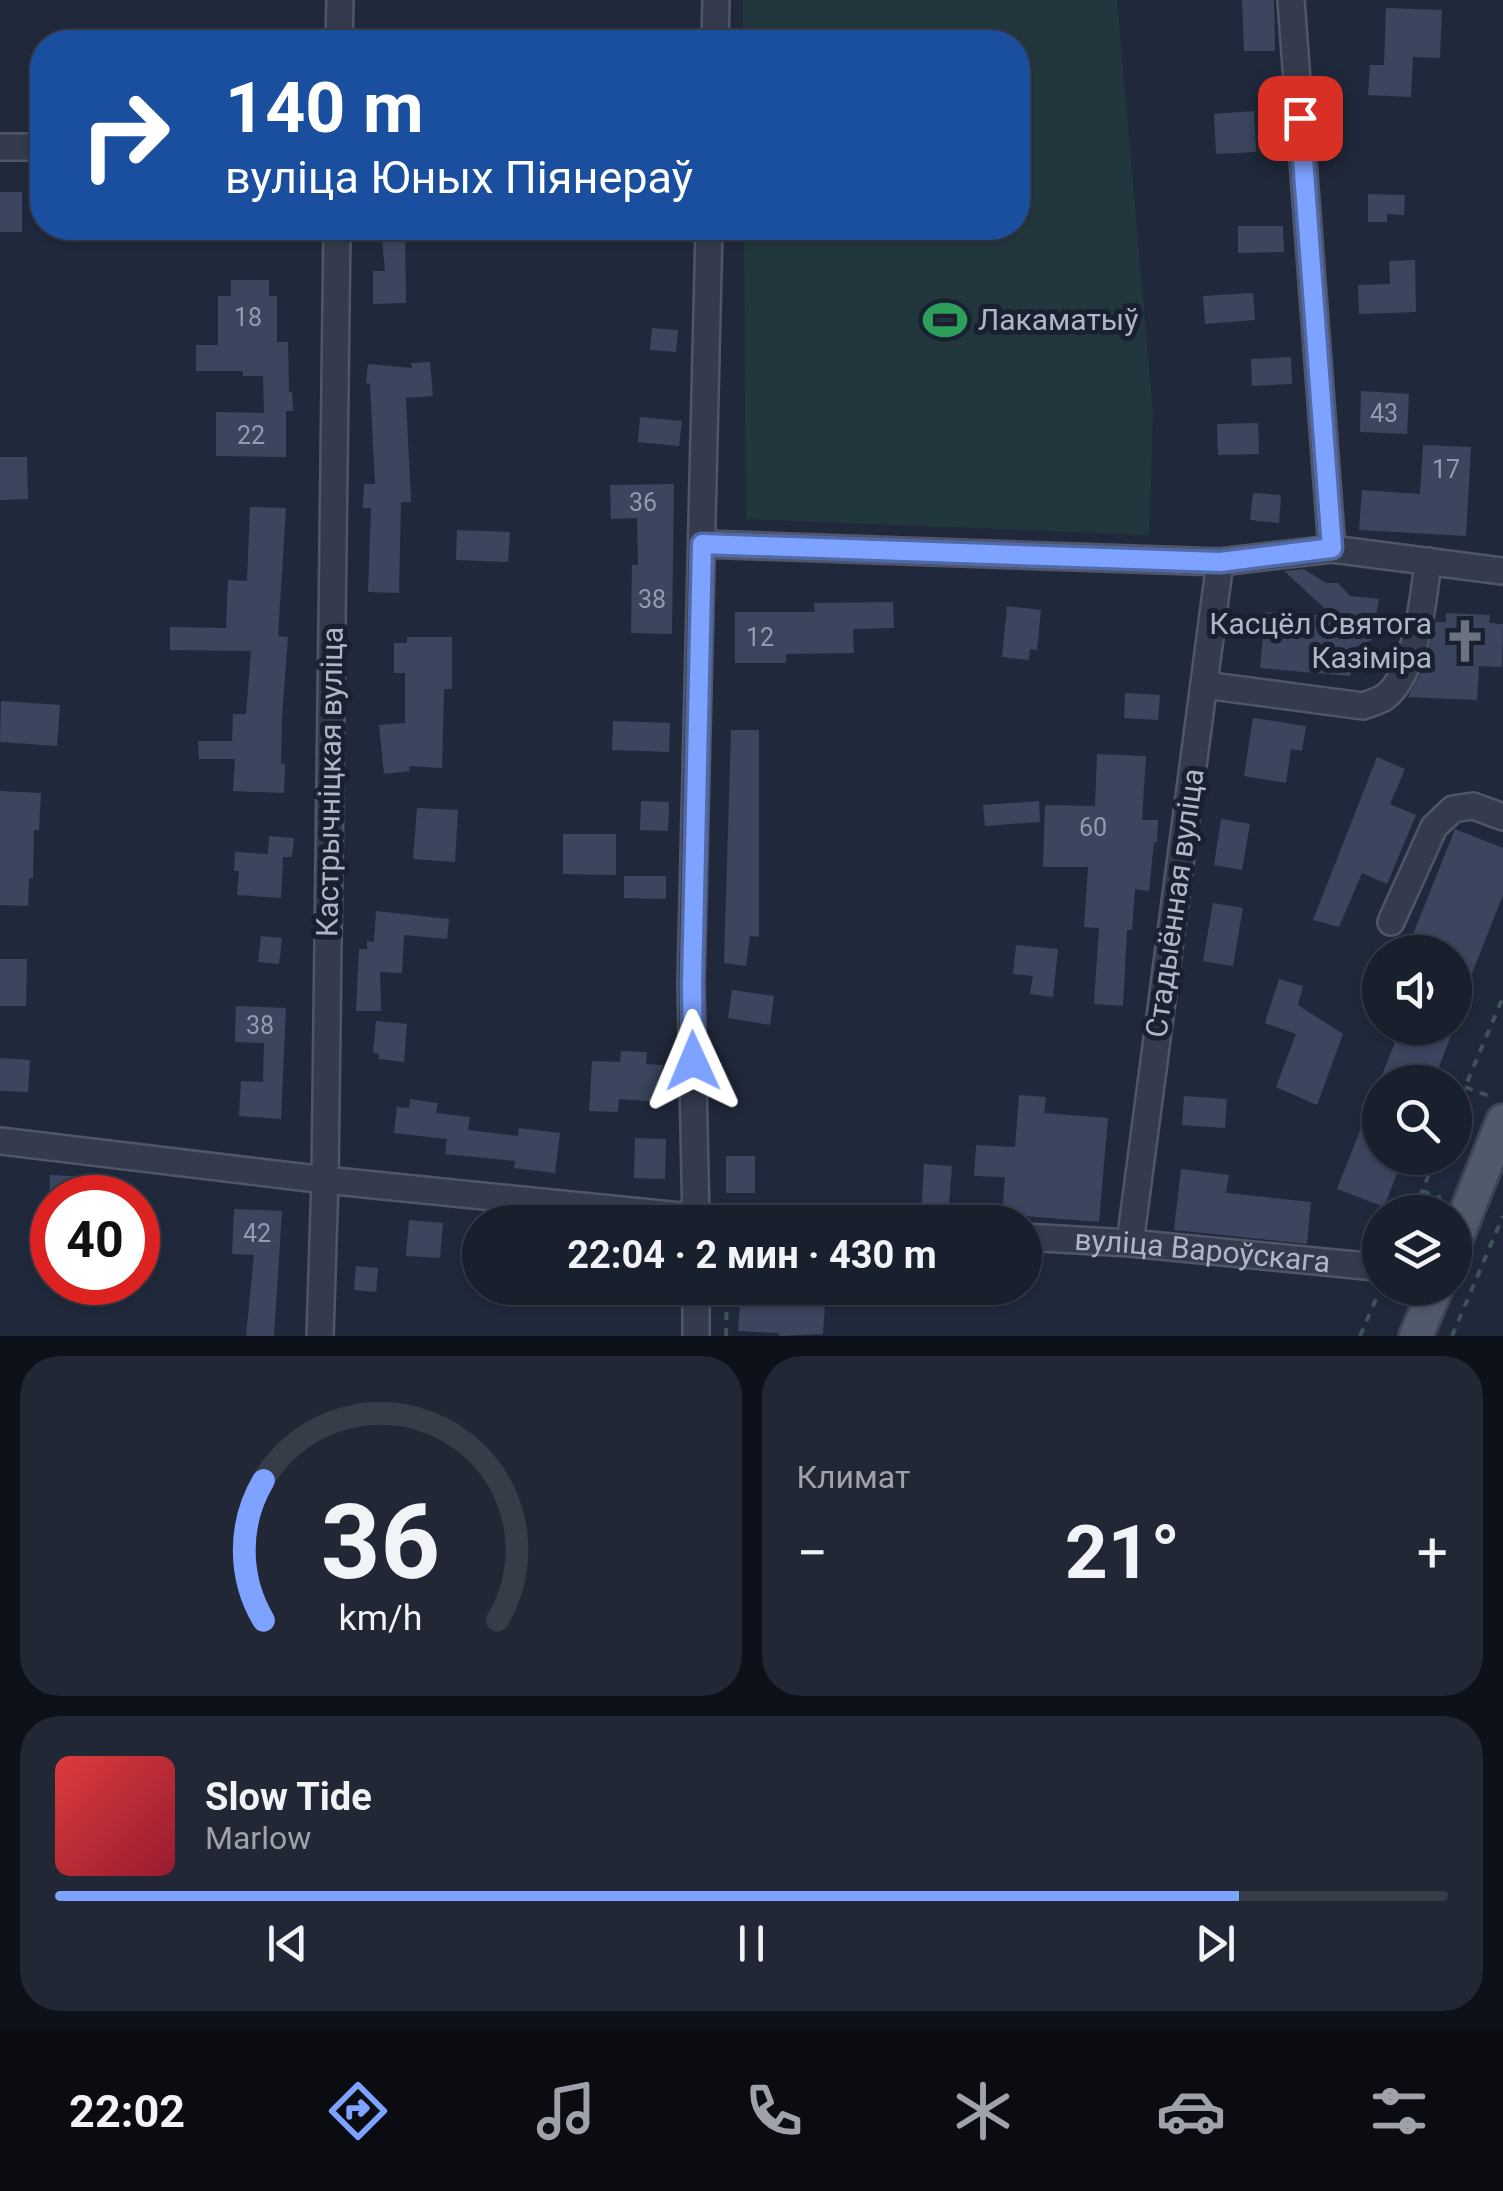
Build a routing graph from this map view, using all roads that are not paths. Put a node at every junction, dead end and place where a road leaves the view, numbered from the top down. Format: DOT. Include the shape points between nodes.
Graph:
graph roads {
  1 [pos="340,0"];
  2 [pos="716,0"];
  3 [pos="1291,0"];
  4 [pos="340,30"];
  5 [pos="715,30"];
  6 [pos="0,147"];
  7 [pos="30,147"];
  8 [pos="337,240"];
  9 [pos="709,240"];
  10 [pos="702,544"];
  11 [pos="1332,548"];
  12 [pos="1428,561"];
  13 [pos="1220,562"];
  14 [pos="1503,571"];
  15 [pos="1204,685"];
  16 [pos="1503,817"];
  17 [pos="1391,922"];
  18 [pos="1497,1128"];
  19 [pos="0,1141"];
  20 [pos="325,1180"];
  21 [pos="1472,1195"];
  22 [pos="557,1205"];
  23 [pos="696,1205"];
  24 [pos="1042,1238"];
  25 [pos="1130,1243"];
  26 [pos="1362,1275"];
  27 [pos="696,1305"];
  28 [pos="1429,1305"];
  29 [pos="320,1336"];
  30 [pos="696,1336"];
  31 [pos="1416,1336"];
  1 -- 4 [label="street"];
  2 -- 5 [label="street"];
  3 -- 11 [label="street"];
  6 -- 7 [label="street"];
  8 -- 20 [label="street, Кастрычніцкая вуліца"];
  9 -- 10 [label="street"];
  10 -- 13 [label="street"];
  10 -- 23 [label="street" via="692,983"];
  11 -- 12 [label="street"];
  11 -- 13 [label="street"];
  12 -- 14 [label="street"];
  12 -- 15 [label="street" via="1422,614 1400,682 1383,699 1363,706"];
  13 -- 15 [label="street, Стадыённая вуліца"];
  15 -- 25 [label="street, Стадыённая вуліца"];
  16 -- 17 [label="street" via="1473,806 1452,809 1434,827"];
  18 -- 21 [label="main road"];
  19 -- 20 [label="street"];
  20 -- 22 [label="street"];
  20 -- 29 [label="street, Кастрычніцкая вуліца"];
  24 -- 25 [label="street, вуліца Вароўскага"];
  25 -- 26 [label="street, вуліца Вароўскага"];
  27 -- 30 [label="street"];
  28 -- 31 [label="main road"];
}
